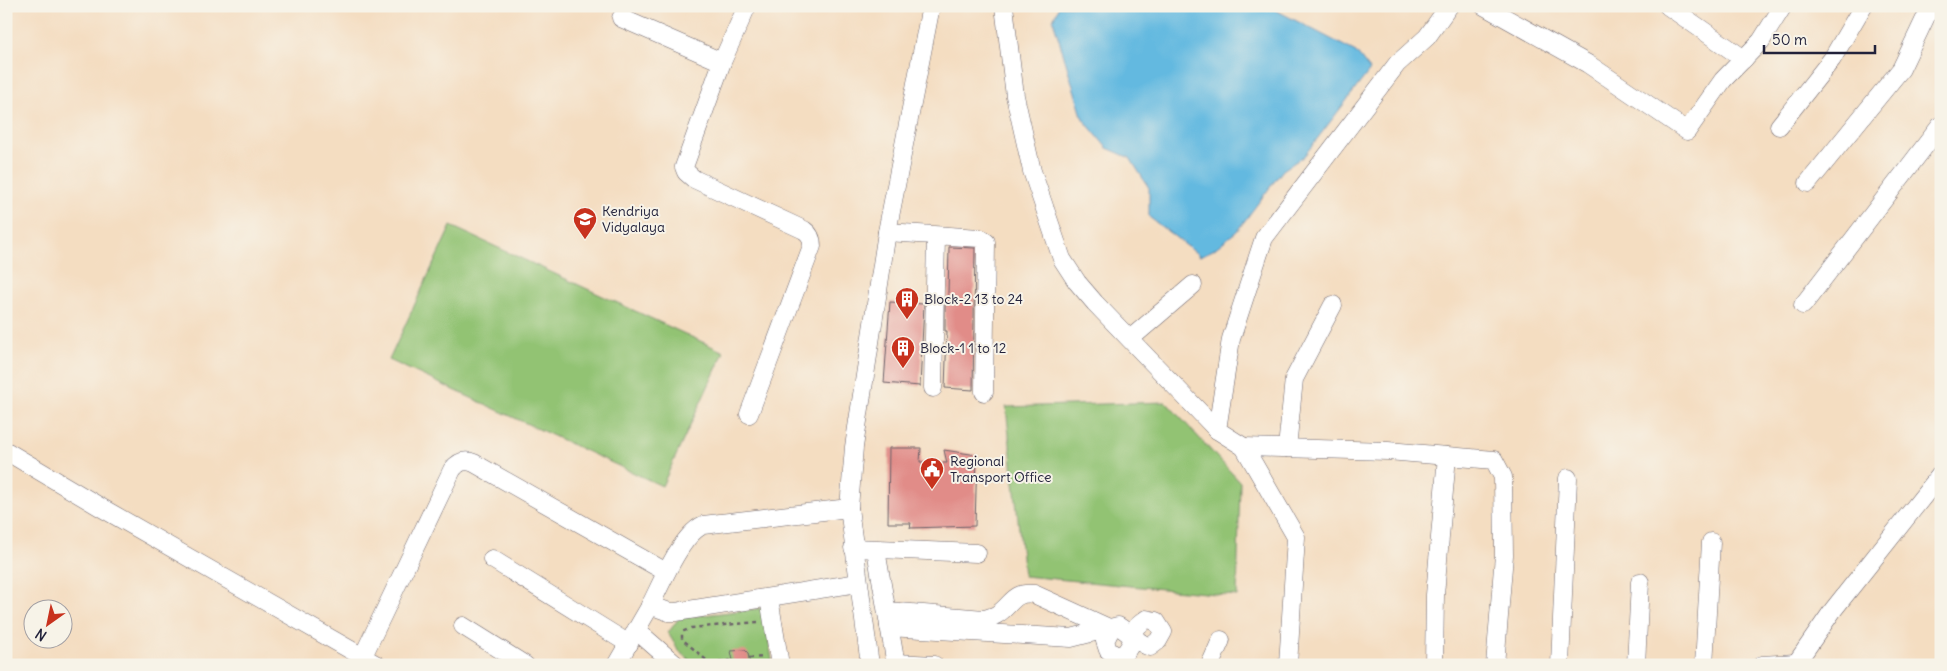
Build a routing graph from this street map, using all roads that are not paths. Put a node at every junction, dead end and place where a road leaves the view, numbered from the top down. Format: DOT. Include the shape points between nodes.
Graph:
graph roads {
  1 [pos="747,6"];
  2 [pos="931,6"];
  3 [pos="1004,6"];
  4 [pos="1449,6"];
  5 [pos="1484,6"];
  6 [pos="1668,6"];
  7 [pos="1784,6"];
  8 [pos="1863,6"];
  9 [pos="1932,6"];
  10 [pos="621,18"];
  11 [pos="1744,59"];
  12 [pos="722,62"];
  13 [pos="1941,125"];
  14 [pos="1779,126"];
  15 [pos="1808,183"];
  16 [pos="888,232"];
  17 [pos="936,236"];
  18 [pos="1193,285"];
  19 [pos="1334,305"];
  20 [pos="1802,305"];
  21 [pos="1130,339"];
  22 [pos="933,388"];
  23 [pos="984,392"];
  24 [pos="748,414"];
  25 [pos="1217,430"];
  26 [pos="1244,447"];
  27 [pos="1287,448"];
  28 [pos="6,451"];
  29 [pos="1447,456"];
  30 [pos="1941,474"];
  31 [pos="1568,478"];
  32 [pos="849,508"];
  33 [pos="1711,542"];
  34 [pos="853,548"];
  35 [pos="876,550"];
  36 [pos="977,553"];
  37 [pos="492,559"];
  38 [pos="666,572"];
  39 [pos="1640,582"];
  40 [pos="858,584"];
  41 [pos="769,598"];
  42 [pos="650,605"];
  43 [pos="888,619"];
  44 [pos="463,626"];
  45 [pos="1111,629"];
  46 [pos="633,637"];
  47 [pos="1221,640"];
  48 [pos="370,660"];
  49 [pos="772,661"];
  50 [pos="896,664"];
  51 [pos="1795,664"];
  52 [pos="525,665"];
  53 [pos="616,665"];
  54 [pos="676,665"];
  55 [pos="870,665"];
  56 [pos="934,665"];
  57 [pos="1210,665"];
  58 [pos="1288,665"];
  59 [pos="1434,665"];
  60 [pos="1495,665"];
  61 [pos="1560,665"];
  62 [pos="1636,665"];
  63 [pos="1704,665"];
  64 [pos="1762,665"];
  1 -- 12 [label="street"];
  2 -- 16 [label="street"];
  3 -- 21 [label="street" via="1017,105 1032,172 1052,236 1077,282"];
  4 -- 25 [label="street" via="1427,37 1397,64 1264,238 1231,339"];
  5 -- 11 [label="street" via="1588,64 1687,132 1723,80"];
  6 -- 11 [label="street"];
  7 -- 11 [label="street" via="1761,41"];
  8 -- 14 [label="street" via="1832,59"];
  9 -- 15 [label="street" via="1901,69"];
  10 -- 12 [label="street"];
  12 -- 24 [label="street" via="685,162 686,172 694,179 804,230 812,240"];
  13 -- 20 [label="street"];
  16 -- 17 [label="street"];
  16 -- 32 [label="street" via="854,447"];
  17 -- 22 [label="street"];
  17 -- 23 [label="street" via="980,238 988,246"];
  18 -- 21 [label="street"];
  19 -- 27 [label="street" via="1294,379"];
  21 -- 25 [label="street"];
  25 -- 26 [label="street"];
  26 -- 27 [label="street"];
  26 -- 58 [label="street" via="1296,537"];
  27 -- 29 [label="street"];
  28 -- 48 [label="street"];
  29 -- 59 [label="street" via="1435,595"];
  29 -- 60 [label="street" via="1494,460 1503,477 1504,554"];
  30 -- 51 [label="street" via="1833,610"];
  31 -- 61 [label="street"];
  32 -- 34 [label="street"];
  32 -- 38 [label="street" via="703,525 692,532"];
  33 -- 63 [label="street"];
  34 -- 35 [label="street"];
  34 -- 40 [label="street"];
  35 -- 36 [label="street"];
  35 -- 43 [label="street"];
  37 -- 46 [label="street"];
  38 -- 42 [label="street"];
  38 -- 48 [label="street" via="474,463 461,462 452,470"];
  39 -- 62 [label="street"];
  40 -- 41 [label="street"];
  40 -- 55 [label="street"];
  41 -- 42 [label="street" via="676,612"];
  41 -- 49 [label="street"];
  42 -- 46 [label="street"];
  43 -- 45 [label="street" via="1071,638"];
  43 -- 45 [label="street" via="984,619 997,614 1023,592"];
  43 -- 50 [label="street"];
  44 -- 52 [label="street"];
  45 -- 45 [label="street" via="1118,626 1134,638 1124,655 1115,655 1108,650 1105,640"];
  46 -- 53 [label="street"];
  46 -- 54 [label="street"];
  47 -- 57 [label="street"];
  50 -- 56 [label="street"];
  51 -- 64 [label="street"];
}
